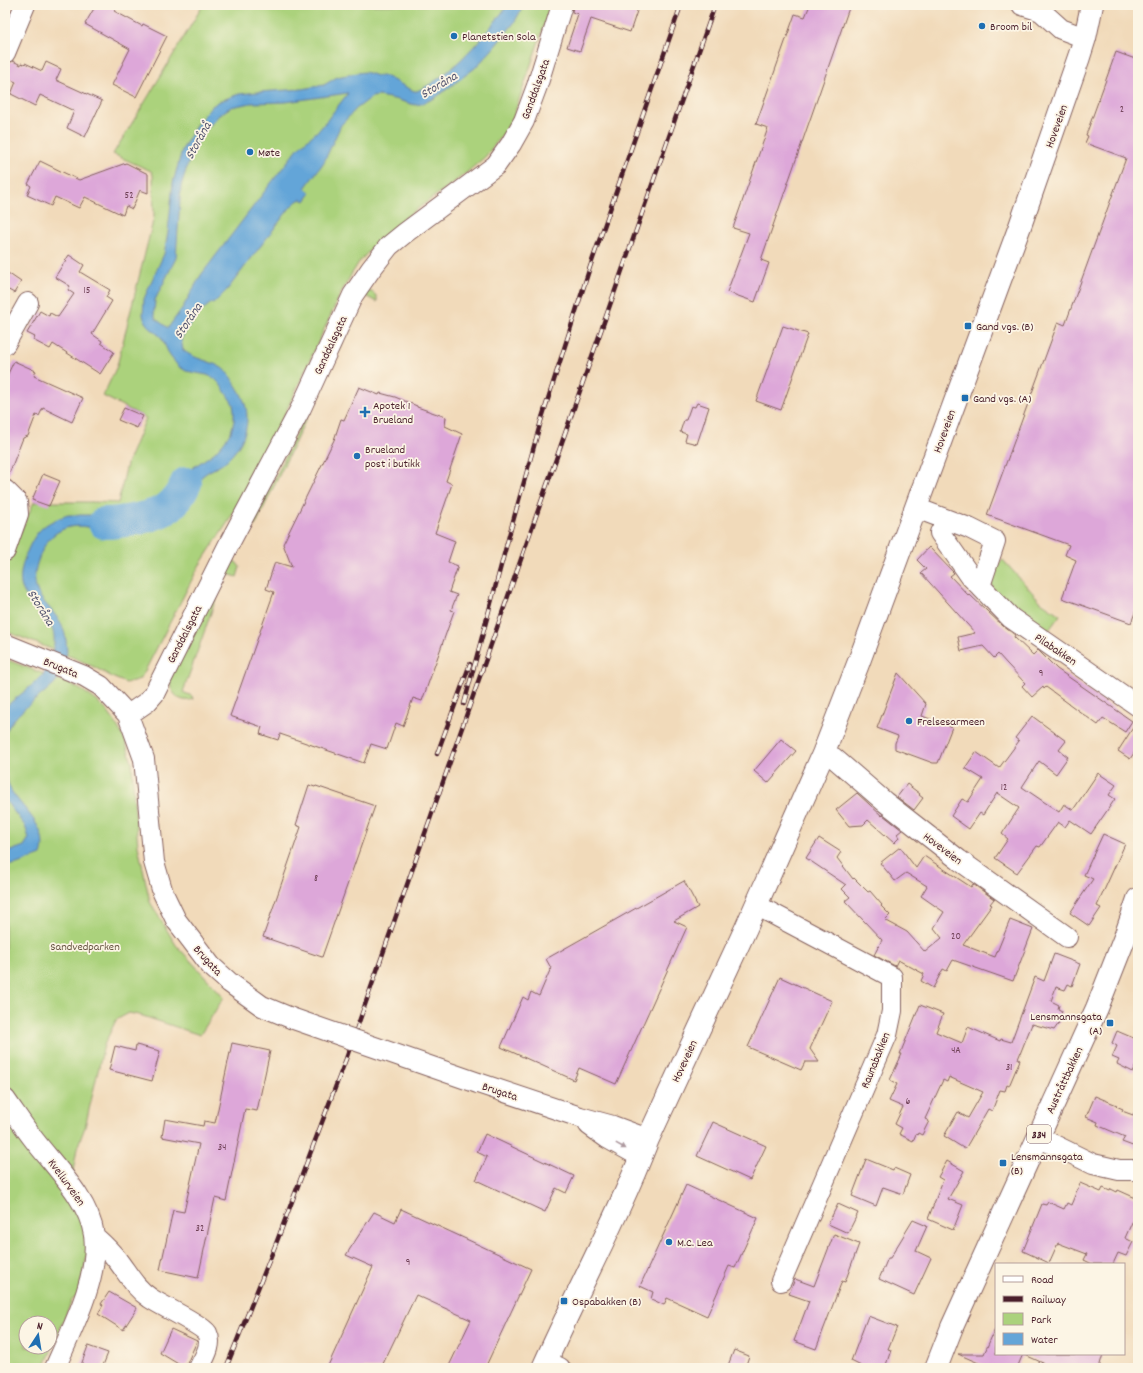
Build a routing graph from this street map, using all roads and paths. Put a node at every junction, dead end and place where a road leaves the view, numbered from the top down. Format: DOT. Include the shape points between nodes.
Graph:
graph roads {
  1 [pos="26,5"];
  2 [pos="562,5"];
  3 [pos="1022,5"];
  4 [pos="1092,5"];
  5 [pos="1105,5"];
  6 [pos="1085,38"];
  7 [pos="5,53"];
  8 [pos="28,303"];
  9 [pos="5,344"];
  10 [pos="5,490"];
  11 [pos="916,508"];
  12 [pos="940,532"];
  13 [pos="5,551"];
  14 [pos="980,586"];
  15 [pos="5,644"];
  16 [pos="1138,706"];
  17 [pos="128,714"];
  18 [pos="823,754"];
  19 [pos="1138,899"];
  20 [pos="756,905"];
  21 [pos="1067,937"];
  22 [pos="5,1098"];
  23 [pos="1038,1137"];
  24 [pos="644,1148"];
  25 [pos="1138,1170"];
  26 [pos="94,1236"];
  27 [pos="781,1281"];
  28 [pos="549,1366"];
  29 [pos="55,1368"];
  30 [pos="199,1368"];
  31 [pos="936,1368"];
  1 -- 7 [label="street"];
  2 -- 17 [label="street, Ganddalsgata" via="532,100 524,121 510,144 496,165 390,246 353,295 301,408 154,694 147,702"];
  3 -- 6 [label="street" via="1041,11 1061,29"];
  4 -- 6 [label="main road, Hoveveien"];
  5 -- 6 [label="main road, Hoveveien"];
  6 -- 11 [label="main road, Hoveveien" via="1020,226"];
  8 -- 9 [label="street"];
  10 -- 13 [label="street" via="17,502 18,514"];
  11 -- 14 [label="street" via="995,541"];
  11 -- 18 [label="main road, Hoveveien"];
  12 -- 14 [label="street, Pilabakken"];
  14 -- 16 [label="street, Pilabakken" via="1011,618"];
  15 -- 17 [label="street, Brugata" via="72,671 100,686"];
  17 -- 24 [label="street, Brugata, bridge" via="144,759 154,862 163,893 176,920 211,966 230,983 262,1006 291,1018 478,1084 613,1126"];
  18 -- 20 [label="main road, Hoveveien"];
  18 -- 21 [label="street, Hoveveien" via="834,758 959,860"];
  19 -- 23 [label="main road, Austråttbakken / 334" via="1097,1008"];
  20 -- 24 [label="main road, Hoveveien"];
  20 -- 27 [label="street, Raunabakken" via="892,977 892,1011 887,1035"];
  22 -- 26 [label="street, Kvellurveien" via="87,1210"];
  23 -- 25 [label="street" via="1093,1164 1119,1170"];
  23 -- 31 [label="main road, Austråttbakken / 334"];
  24 -- 28 [label="main road, Hoveveien"];
  26 -- 29 [label="street, Kvellurveien" via="93,1266 88,1287 79,1315"];
  26 -- 30 [label="street" via="107,1247 131,1281 143,1293 199,1326 206,1333 209,1341 207,1351"];
}
